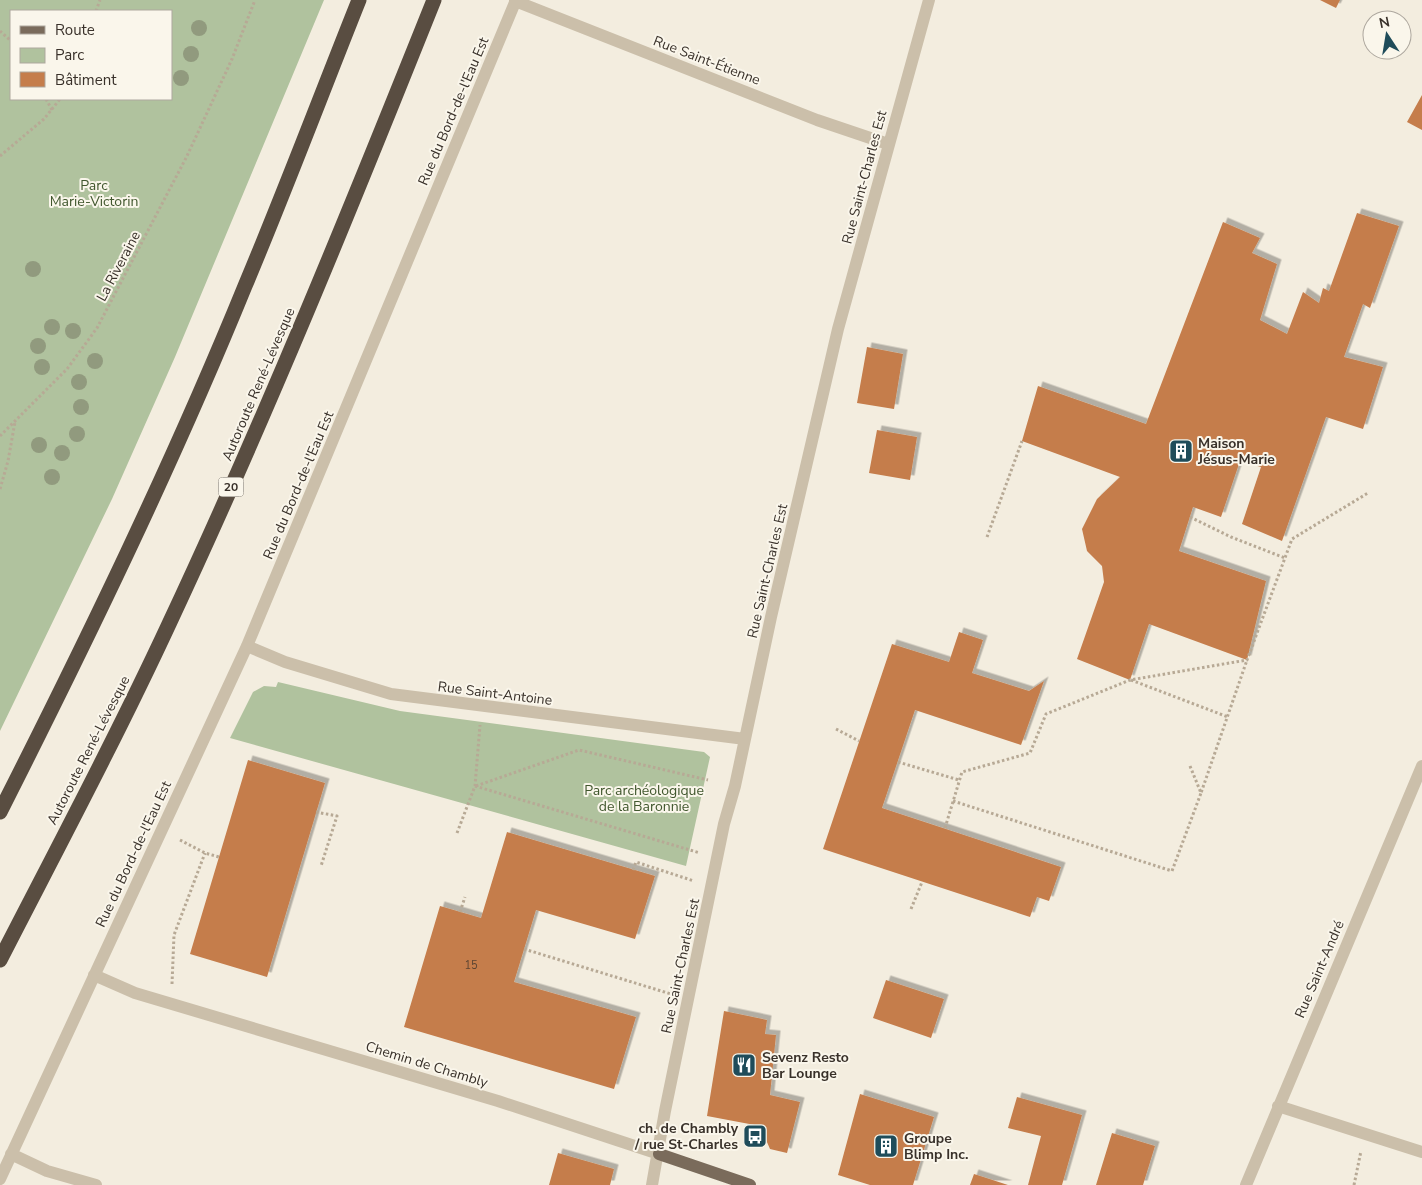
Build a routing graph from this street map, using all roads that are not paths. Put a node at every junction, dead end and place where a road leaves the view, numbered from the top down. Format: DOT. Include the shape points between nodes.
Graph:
graph roads {
  1 [pos="359,0"];
  2 [pos="434,0"];
  3 [pos="515,0"];
  4 [pos="929,0"];
  5 [pos="888,144"];
  6 [pos="247,646"];
  7 [pos="745,739"];
  8 [pos="1422,766"];
  9 [pos="0,812"];
  10 [pos="0,960"];
  11 [pos="94,975"];
  12 [pos="1278,1106"];
  13 [pos="1422,1152"];
  14 [pos="11,1154"];
  15 [pos="659,1154"];
  16 [pos="0,1178"];
  17 [pos="96,1185"];
  18 [pos="652,1185"];
  19 [pos="750,1185"];
  20 [pos="1246,1185"];
  1 -- 9 [label="highway" via="245,288 180,436 60,694"];
  2 -- 10 [label="highway, Autoroute René-Lévesque / 20" via="332,254 198,561 96,774"];
  3 -- 5 [label="street, Rue Saint-Étienne"];
  3 -- 6 [label="street, Rue du Bord-de-l'Eau Est"];
  4 -- 5 [label="street, Rue Saint-Charles Est"];
  5 -- 7 [label="street, Rue Saint-Charles Est" via="838,329"];
  6 -- 7 [label="street, Rue Saint-Antoine" via="285,662 391,694"];
  6 -- 11 [label="street, Rue du Bord-de-l'Eau Est"];
  7 -- 15 [label="street, Rue Saint-Charles Est" via="717,858"];
  8 -- 12 [label="street, Rue Saint-André"];
  11 -- 14 [label="street, Rue du Bord-de-l'Eau Est"];
  11 -- 15 [label="street, Chemin de Chambly" via="135,992 498,1101"];
  12 -- 13 [label="street"];
  12 -- 20 [label="street, Rue Saint-André"];
  14 -- 16 [label="street, Rue du Bord-de-l'Eau Est"];
  14 -- 17 [label="street" via="47,1171"];
  15 -- 18 [label="street, Rue Saint-Charles Est"];
  15 -- 19 [label="main road, Chemin de Chambly"];
}
